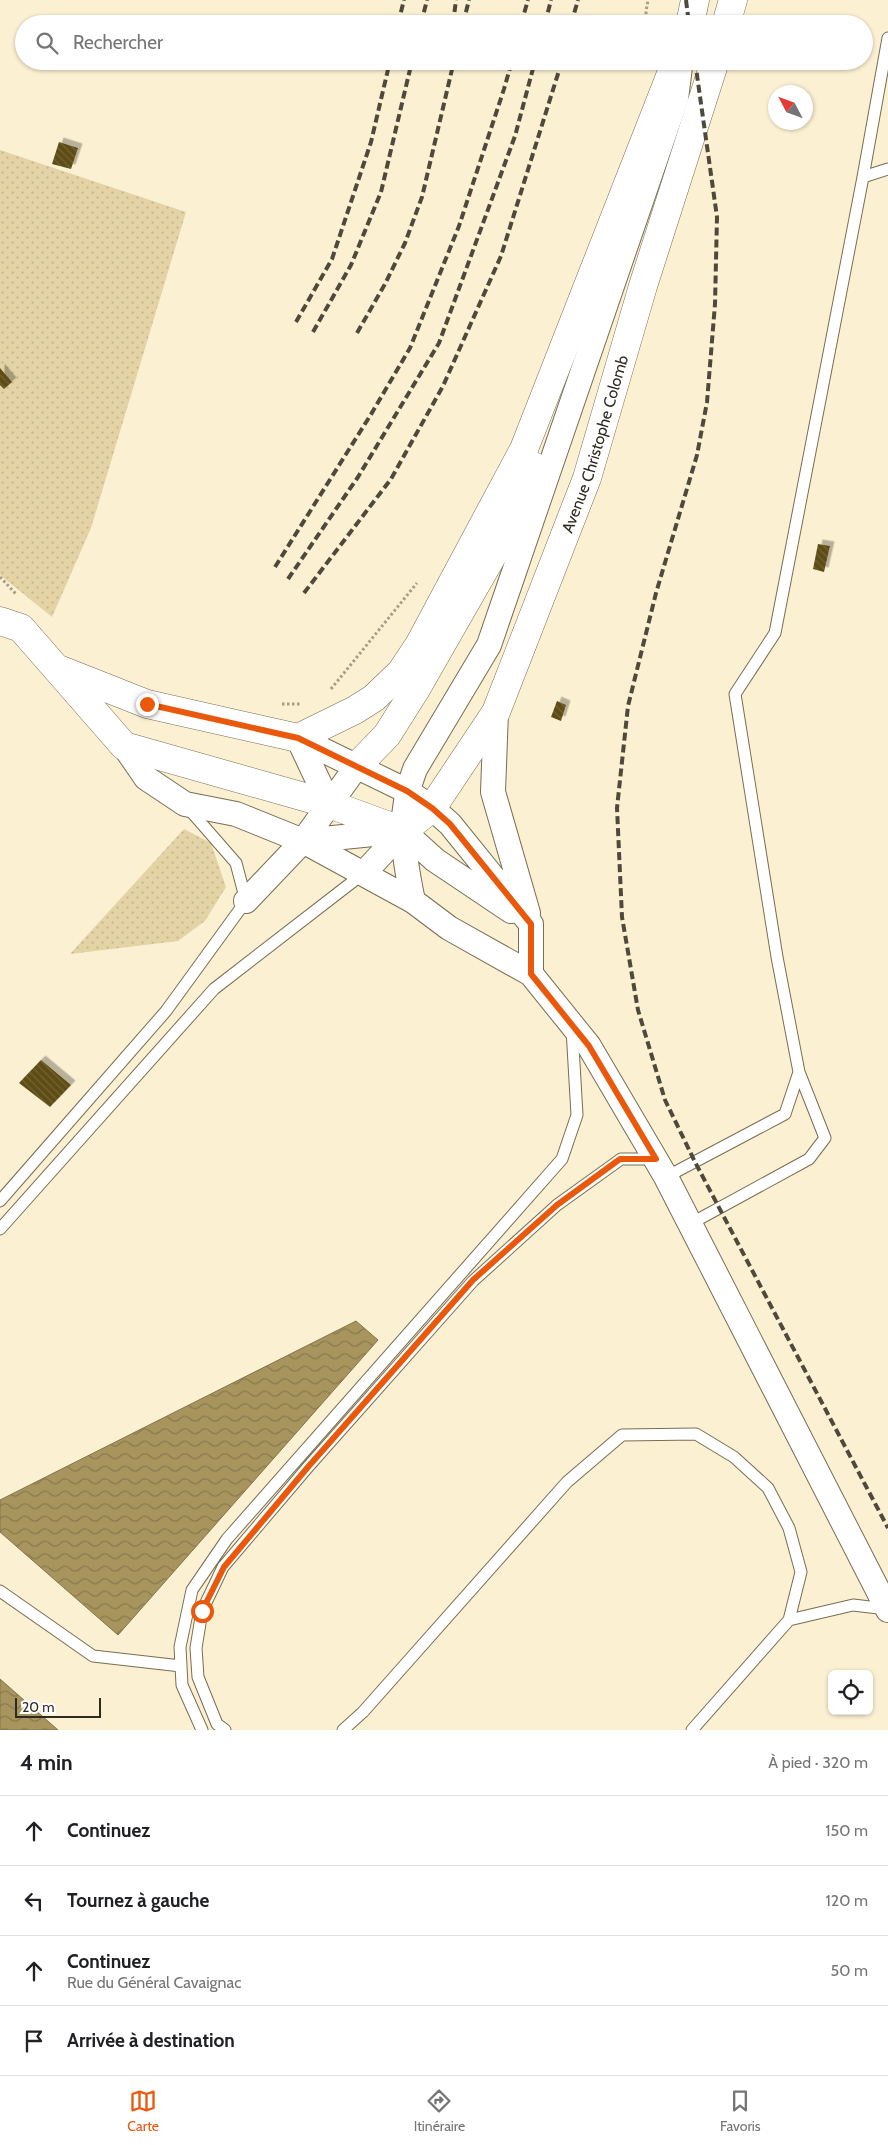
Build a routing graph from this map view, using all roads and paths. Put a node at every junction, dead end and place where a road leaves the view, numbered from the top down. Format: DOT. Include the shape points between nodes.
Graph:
graph roads {
  1 [pos="648,0"];
  2 [pos="695,0"];
  3 [pos="733,0"];
  4 [pos="646,15"];
  5 [pos="692,15"];
  6 [pos="729,15"];
  7 [pos="888,38"];
  8 [pos="673,70"];
  9 [pos="680,70"];
  10 [pos="712,70"];
  11 [pos="648,134"];
  12 [pos="888,169"];
  13 [pos="863,177"];
  14 [pos="0,578"];
  15 [pos="419,581"];
  16 [pos="24,602"];
  17 [pos="0,621"];
  18 [pos="57,669"];
  19 [pos="325,694"];
  20 [pos="279,704"];
  21 [pos="304,704"];
  22 [pos="496,712"];
  23 [pos="298,738"];
  24 [pos="124,746"];
  25 [pos="357,766"];
  26 [pos="407,791"];
  27 [pos="185,804"];
  28 [pos="329,804"];
  29 [pos="432,808"];
  30 [pos="403,831"];
  31 [pos="303,841"];
  32 [pos="364,873"];
  33 [pos="246,901"];
  34 [pos="413,901"];
  35 [pos="531,924"];
  36 [pos="531,974"];
  37 [pos="572,1025"];
  38 [pos="799,1072"];
  39 [pos="661,1168"];
  40 [pos="0,1201"];
  41 [pos="690,1224"];
  42 [pos="0,1229"];
  43 [pos="0,1590"];
  44 [pos="888,1609"];
  45 [pos="789,1620"];
  46 [pos="181,1666"];
  47 [pos="220,1728"];
  48 [pos="202,1730"];
  49 [pos="343,1730"];
  50 [pos="692,1730"];
  1 -- 4 [label="path"];
  2 -- 5 [label="main road"];
  3 -- 6 [label="main road"];
  7 -- 13 [label="lane"];
  8 -- 11 [label="main road"];
  9 -- 26 [label="street" via="676,99 489,645 415,769"];
  10 -- 22 [label="main road, Avenue Christophe Colomb" via="643,286 587,478"];
  11 -- 23 [label="main road" via="524,449 419,645 402,672 374,698"];
  11 -- 25 [label="main road" via="630,205 549,425 503,537 416,690 387,735"];
  12 -- 13 [label="lane"];
  13 -- 38 [label="lane" via="775,633 735,694"];
  14 -- 16 [label="path"];
  15 -- 19 [label="path"];
  17 -- 18 [label="main road" via="21,628"];
  18 -- 23 [label="main road" via="147,704"];
  18 -- 24 [label="main road"];
  20 -- 21 [label="path"];
  22 -- 29 [label="main road, Avenue Christophe Colomb"];
  22 -- 35 [label="street" via="493,792"];
  23 -- 25 [label="street"];
  23 -- 28 [label="street"];
  24 -- 27 [label="street" via="146,778"];
  24 -- 28 [label="main road"];
  25 -- 26 [label="street"];
  25 -- 28 [label="street"];
  26 -- 29 [label="street"];
  26 -- 30 [label="street"];
  27 -- 31 [label="street" via="236,814"];
  27 -- 33 [label="lane" via="236,863"];
  28 -- 30 [label="main road"];
  28 -- 31 [label="street"];
  29 -- 30 [label="main road, Avenue Christophe Colomb"];
  29 -- 35 [label="street" via="450,824"];
  30 -- 31 [label="street"];
  30 -- 32 [label="street"];
  30 -- 34 [label="street"];
  30 -- 35 [label="street" via="435,860"];
  31 -- 32 [label="street"];
  31 -- 33 [label="street"];
  32 -- 34 [label="street"];
  32 -- 42 [label="lane" via="214,989"];
  33 -- 40 [label="lane" via="166,1011"];
  34 -- 36 [label="street" via="449,928"];
  35 -- 36 [label="street"];
  36 -- 37 [label="street"];
  37 -- 39 [label="street" via="589,1046"];
  37 -- 46 [label="lane" via="577,1116 562,1159 227,1539 192,1590 180,1647"];
  38 -- 39 [label="lane" via="785,1114"];
  38 -- 41 [label="lane" via="825,1138 809,1158"];
  39 -- 41 [label="street"];
  39 -- 47 [label="lane" via="620,1159 557,1205 473,1280 224,1567 202,1611 196,1648 198,1677"];
  41 -- 44 [label="street"];
  43 -- 46 [label="lane" via="93,1656"];
  44 -- 45 [label="lane" via="853,1605"];
  45 -- 49 [label="lane" via="801,1572 789,1528 768,1488 734,1457 696,1434 622,1435 567,1482 363,1712"];
  45 -- 50 [label="lane"];
  46 -- 48 [label="lane" via="182,1685"];
}
